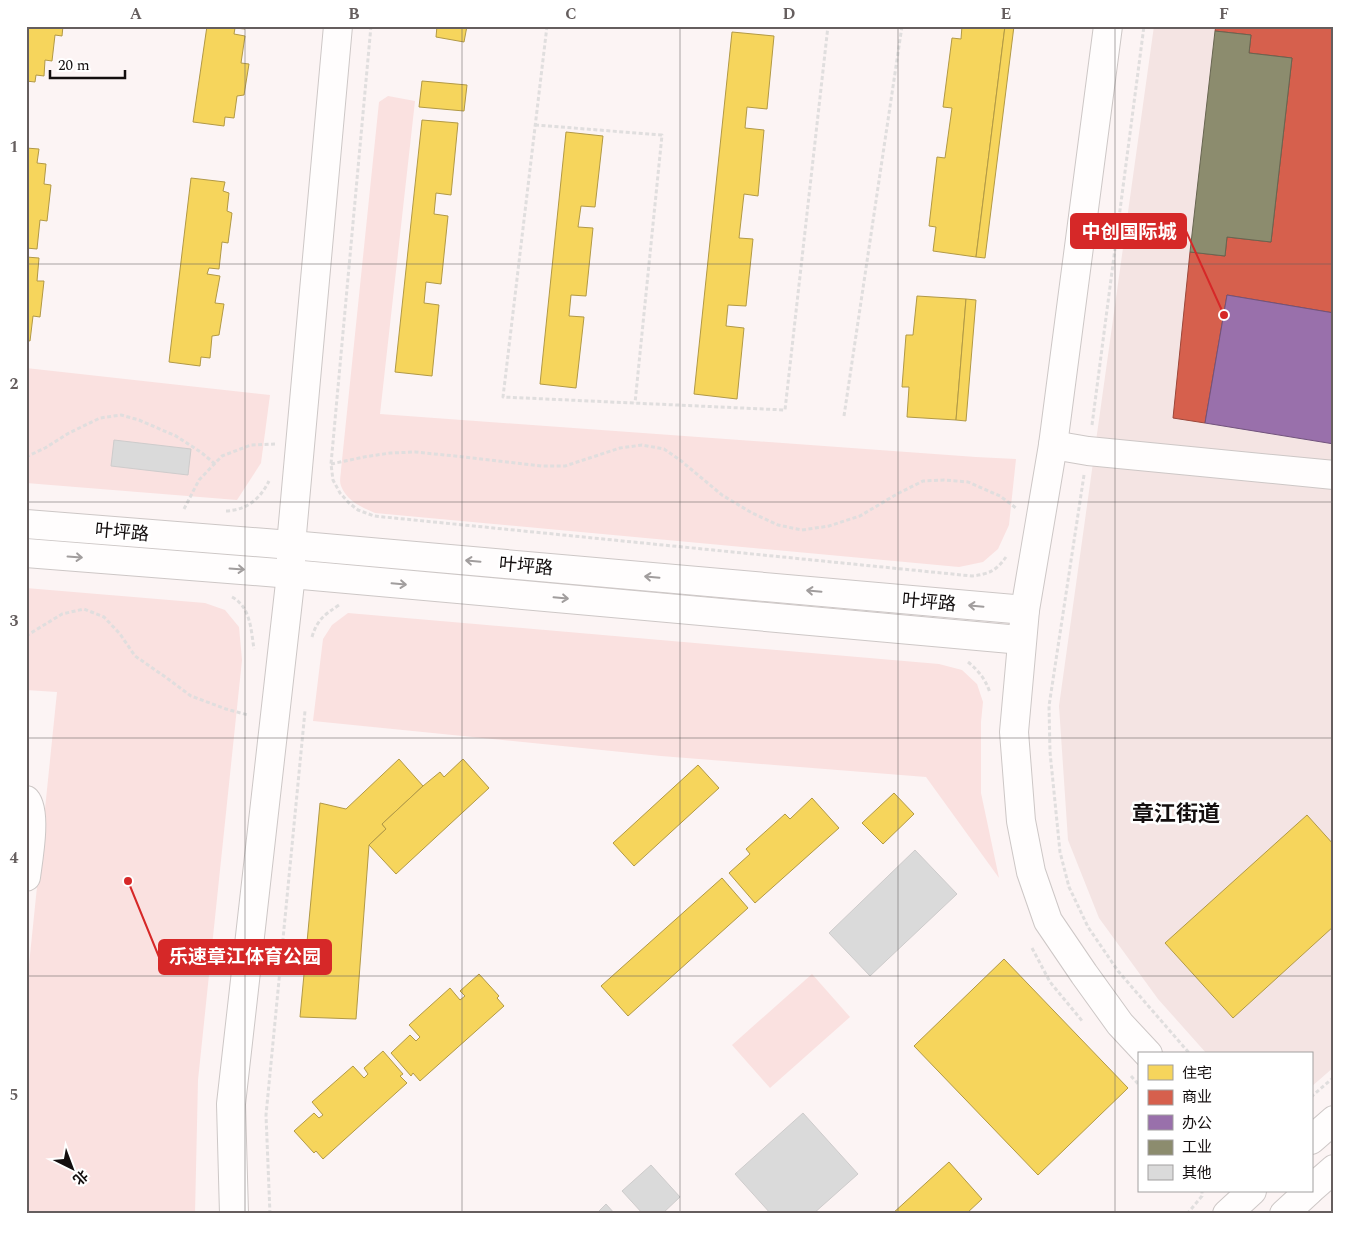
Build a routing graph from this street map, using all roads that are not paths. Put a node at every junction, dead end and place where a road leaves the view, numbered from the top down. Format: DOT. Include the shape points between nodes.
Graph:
graph roads {
  1 [pos="338,26"];
  2 [pos="1108,26"];
  3 [pos="1053,445"];
  4 [pos="1334,475"];
  5 [pos="26,524"];
  6 [pos="291,545"];
  7 [pos="26,553"];
  8 [pos="291,574"];
  9 [pos="1025,610"];
  10 [pos="1021,640"];
  11 [pos="26,800"];
  12 [pos="26,877"];
  13 [pos="1146,1052"];
  14 [pos="1334,1120"];
  15 [pos="1312,1139"];
  16 [pos="1334,1169"];
  17 [pos="1312,1188"];
  18 [pos="1251,1192"];
  19 [pos="1308,1192"];
  20 [pos="234,1214"];
  21 [pos="1227,1214"];
  22 [pos="1284,1214"];
  1 -- 6 [label="street"];
  2 -- 3 [label="street"];
  3 -- 4 [label="street"];
  3 -- 9 [label="street"];
  5 -- 6 [label="street, 叶坪路"];
  6 -- 8 [label="street"];
  9 -- 6 [label="street, 叶坪路, one-way"];
  7 -- 8 [label="street, 叶坪路, one-way"];
  8 -- 10 [label="street, 叶坪路, one-way"];
  8 -- 20 [label="street" via="231,1104"];
  9 -- 10 [label="street"];
  10 -- 13 [label="street" via="1014,732 1021,821 1031,872 1048,921 1120,1024"];
  11 -- 12 [label="street" via="32,826"];
  14 -- 15 [label="street"];
  16 -- 17 [label="street"];
  18 -- 21 [label="street"];
  19 -- 22 [label="street"];
}
